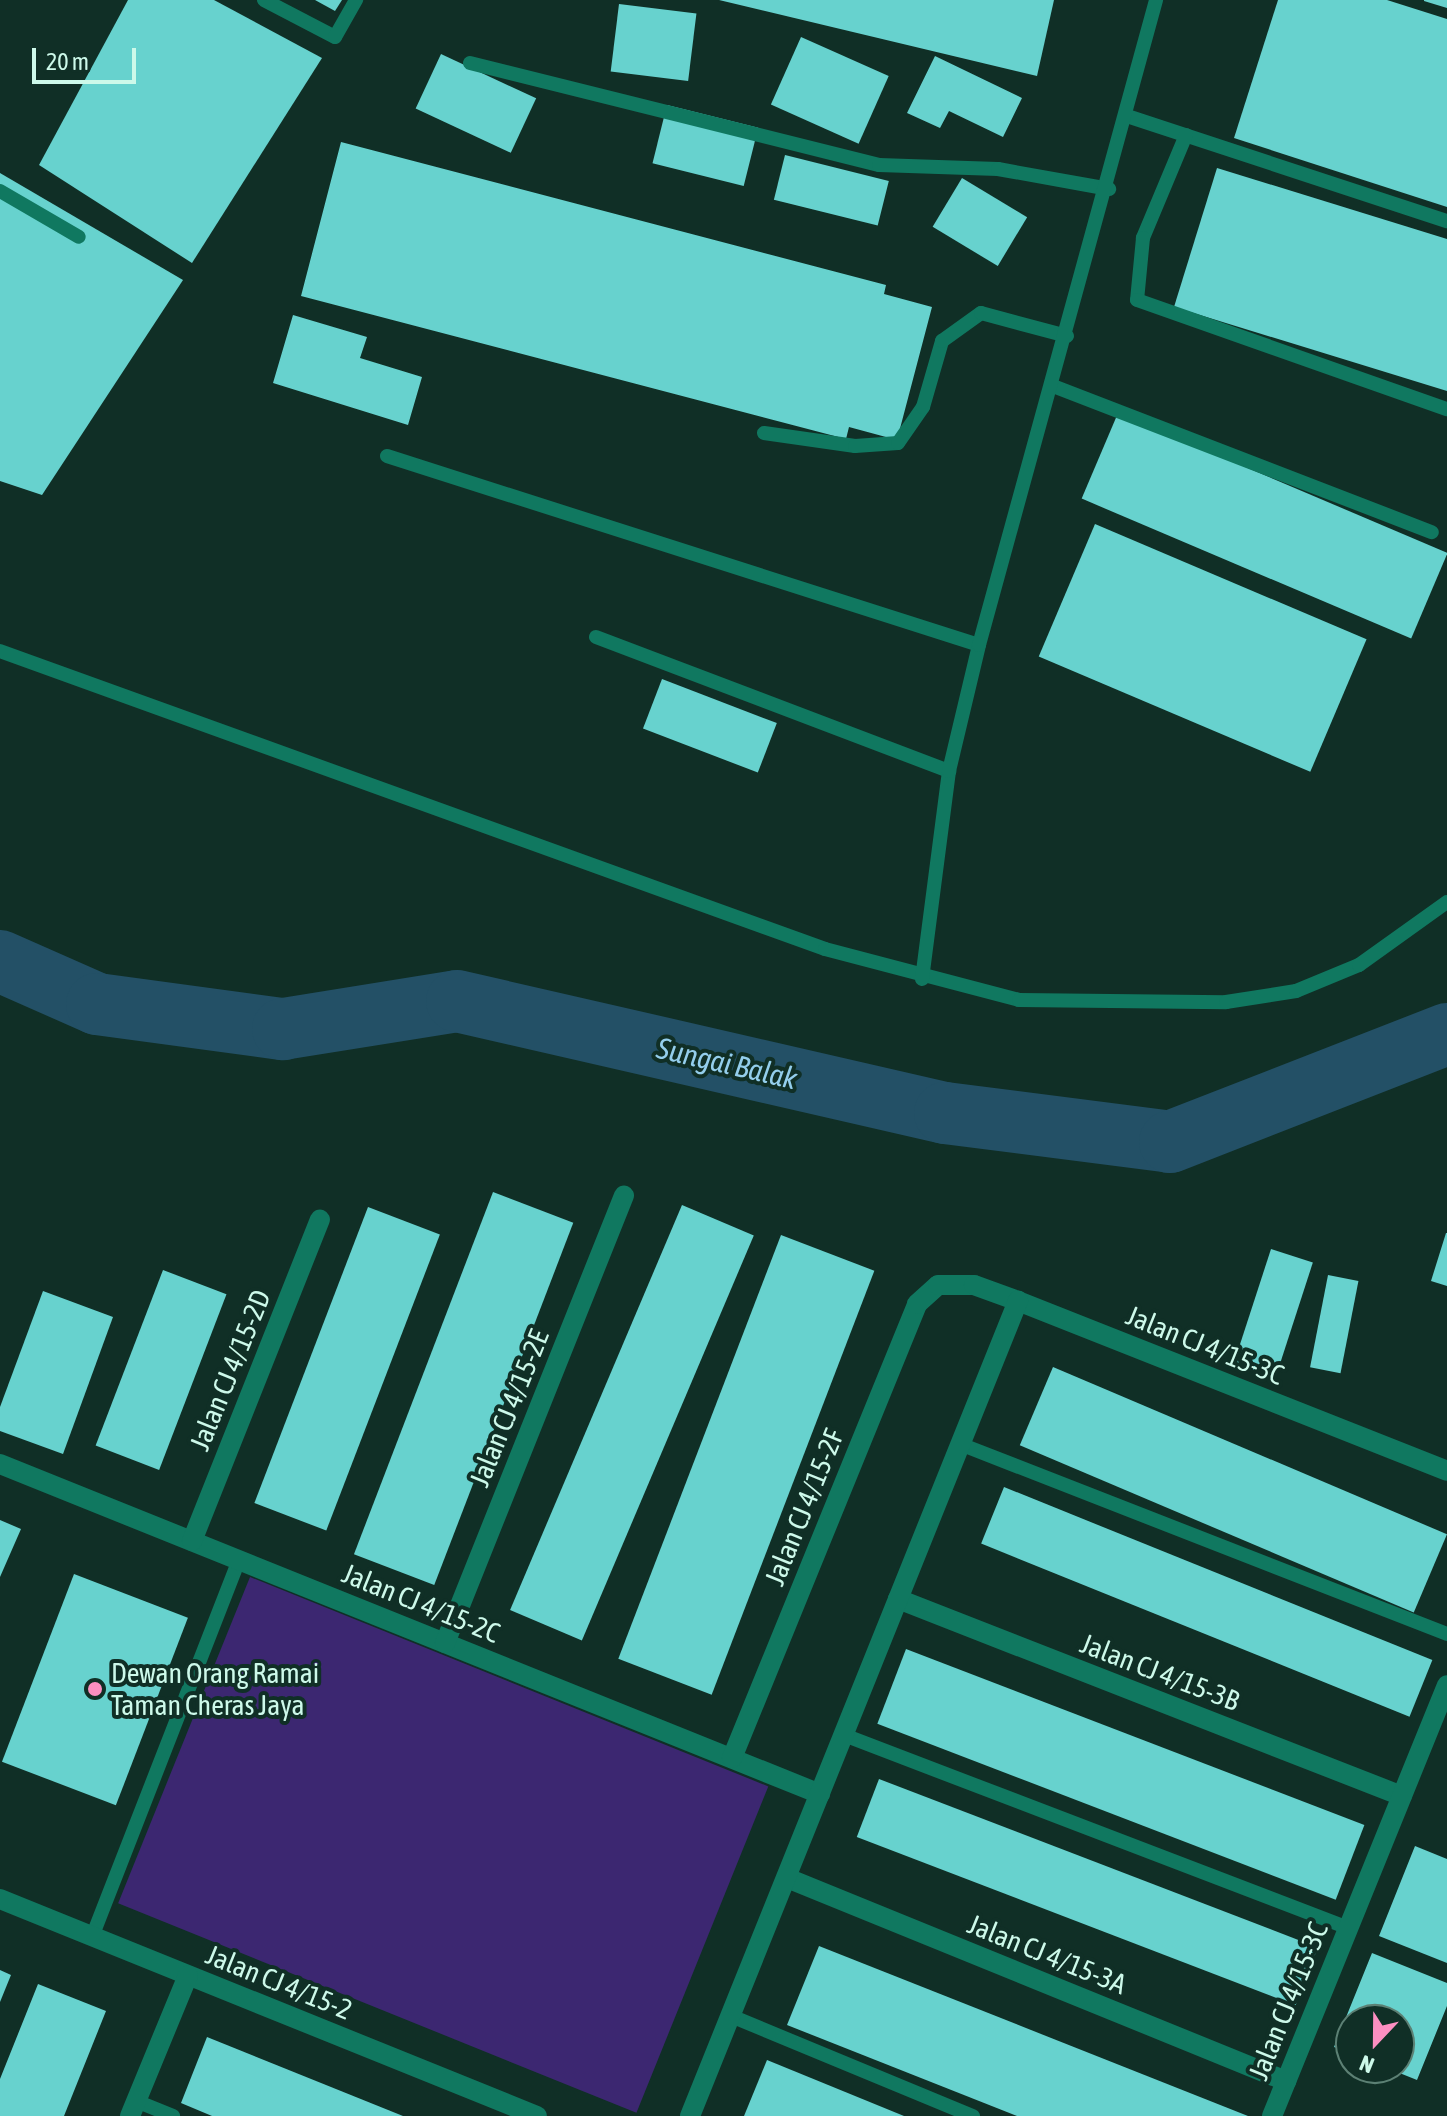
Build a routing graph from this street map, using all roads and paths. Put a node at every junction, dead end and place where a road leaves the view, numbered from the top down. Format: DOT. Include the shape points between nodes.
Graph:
graph roads {
  1 [pos="264,0"];
  2 [pos="356,0"];
  3 [pos="1156,0"];
  4 [pos="470,63"];
  5 [pos="1127,116"];
  6 [pos="1186,135"];
  7 [pos="1109,189"];
  8 [pos="0,191"];
  9 [pos="1447,221"];
  10 [pos="79,237"];
  11 [pos="1067,336"];
  12 [pos="1053,386"];
  13 [pos="1447,409"];
  14 [pos="764,433"];
  15 [pos="387,456"];
  16 [pos="1432,532"];
  17 [pos="596,637"];
  18 [pos="979,645"];
  19 [pos="0,651"];
  20 [pos="949,771"];
  21 [pos="1447,902"];
  22 [pos="922,979"];
  23 [pos="624,1195"];
  24 [pos="320,1220"];
  25 [pos="938,1285"];
  26 [pos="1018,1301"];
  27 [pos="960,1444"];
  28 [pos="0,1464"];
  29 [pos="1447,1471"];
  30 [pos="192,1541"];
  31 [pos="239,1560"];
  32 [pos="898,1599"];
  33 [pos="1447,1634"];
  34 [pos="445,1643"];
  35 [pos="1447,1685"];
  36 [pos="844,1735"];
  37 [pos="732,1758"];
  38 [pos="820,1794"];
  39 [pos="1402,1796"];
  40 [pos="787,1878"];
  41 [pos="0,1899"];
  42 [pos="1348,1928"];
  43 [pos="92,1937"];
  44 [pos="188,1975"];
  45 [pos="731,2016"];
  46 [pos="1286,2081"];
  47 [pos="133,2108"];
  48 [pos="173,2116"];
  49 [pos="537,2116"];
  50 [pos="690,2116"];
  51 [pos="973,2116"];
  52 [pos="1272,2116"];
  1 -- 2 [label="lane" via="335,37"];
  3 -- 5 [label="lane"];
  4 -- 7 [label="lane" via="879,165 998,169"];
  5 -- 6 [label="lane"];
  5 -- 7 [label="lane"];
  6 -- 9 [label="lane"];
  6 -- 13 [label="lane" via="1143,238 1137,300"];
  7 -- 11 [label="lane"];
  8 -- 10 [label="lane"];
  11 -- 12 [label="lane"];
  11 -- 14 [label="lane" via="981,313 942,341 923,407 898,443 855,446"];
  12 -- 16 [label="lane"];
  12 -- 18 [label="lane"];
  15 -- 18 [label="lane"];
  17 -- 20 [label="lane"];
  18 -- 20 [label="lane"];
  19 -- 22 [label="lane"];
  20 -- 22 [label="lane"];
  21 -- 22 [label="lane" via="1359,965 1296,991 1226,1002 1019,1000"];
  23 -- 34 [label="street, Jalan CJ 4/15-2E"];
  24 -- 30 [label="street, Jalan CJ 4/15-2D"];
  25 -- 26 [label="street, Jalan CJ 4/15-3C" via="974,1285"];
  25 -- 37 [label="street, Jalan CJ 4/15-2F" via="917,1304"];
  26 -- 27 [label="street"];
  26 -- 29 [label="street, Jalan CJ 4/15-3C"];
  27 -- 32 [label="street"];
  27 -- 33 [label="lane"];
  28 -- 30 [label="street, Jalan CJ 4/15-2C"];
  30 -- 31 [label="street, Jalan CJ 4/15-2C"];
  31 -- 34 [label="street, Jalan CJ 4/15-2C"];
  31 -- 43 [label="lane"];
  32 -- 36 [label="street"];
  32 -- 39 [label="street, Jalan CJ 4/15-3B"];
  34 -- 37 [label="street, Jalan CJ 4/15-2C"];
  35 -- 39 [label="street, Jalan CJ 4/15-3C"];
  36 -- 38 [label="street"];
  36 -- 42 [label="lane"];
  37 -- 38 [label="street, Jalan CJ 4/15-2C"];
  38 -- 40 [label="street"];
  39 -- 42 [label="street, Jalan CJ 4/15-3C"];
  40 -- 45 [label="street"];
  40 -- 46 [label="street, Jalan CJ 4/15-3A"];
  41 -- 43 [label="street, Jalan CJ 4/15-2"];
  42 -- 46 [label="street, Jalan CJ 4/15-3C"];
  43 -- 44 [label="street, Jalan CJ 4/15-2"];
  44 -- 47 [label="street"];
  44 -- 49 [label="street, Jalan CJ 4/15-2"];
  45 -- 50 [label="street"];
  45 -- 51 [label="lane"];
  46 -- 52 [label="street, Jalan CJ 4/15-3C"];
  47 -- 48 [label="lane"];
}
